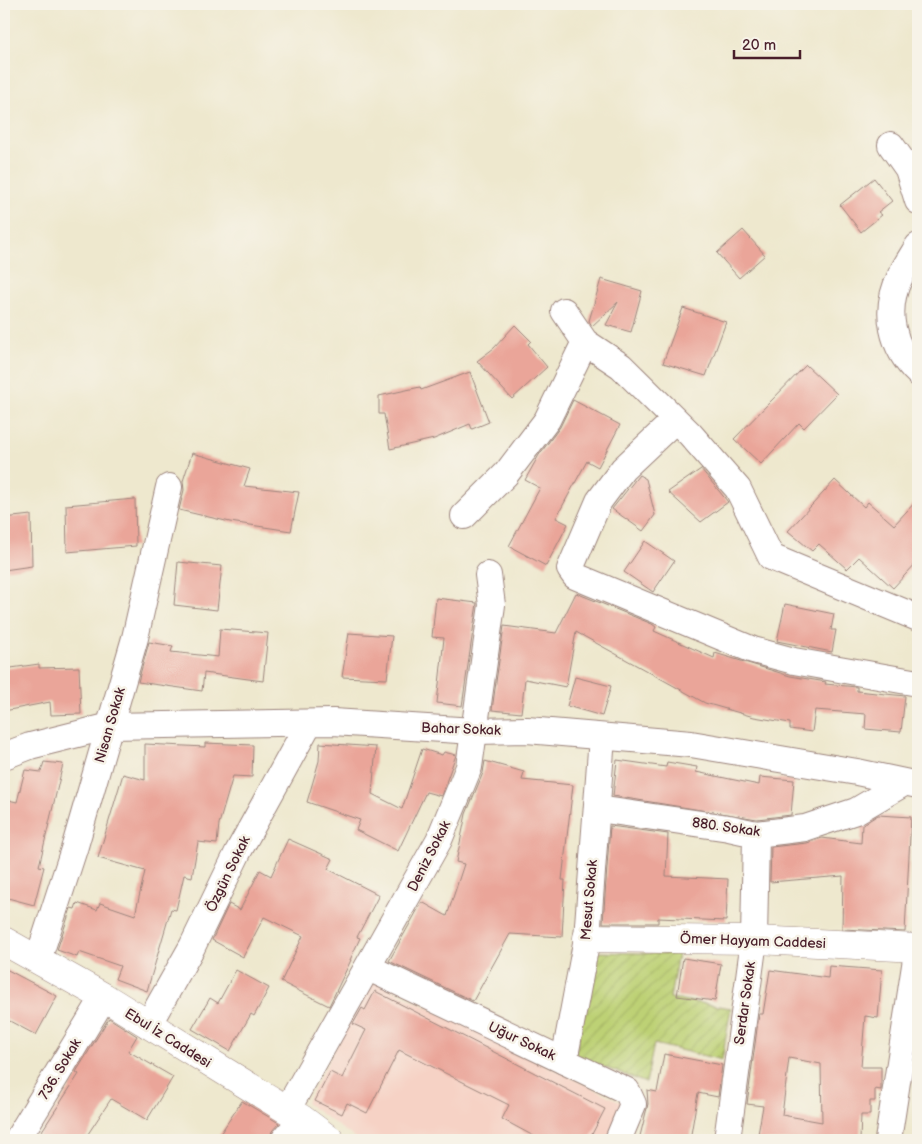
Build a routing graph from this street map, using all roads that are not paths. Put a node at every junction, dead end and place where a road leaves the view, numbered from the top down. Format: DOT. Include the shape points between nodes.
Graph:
graph roads {
  1 [pos="890,145"];
  2 [pos="918,201"];
  3 [pos="918,246"];
  4 [pos="564,311"];
  5 [pos="585,342"];
  6 [pos="918,373"];
  7 [pos="675,420"];
  8 [pos="169,487"];
  9 [pos="464,516"];
  10 [pos="488,575"];
  11 [pos="918,618"];
  12 [pos="918,683"];
  13 [pos="309,722"];
  14 [pos="110,726"];
  15 [pos="474,731"];
  16 [pos="602,737"];
  17 [pos="4,756"];
  18 [pos="911,784"];
  19 [pos="598,809"];
  20 [pos="756,834"];
  21 [pos="587,938"];
  22 [pos="754,940"];
  23 [pos="4,941"];
  24 [pos="918,948"];
  25 [pos="38,960"];
  26 [pos="368,968"];
  27 [pos="104,997"];
  28 [pos="148,1025"];
  29 [pos="564,1061"];
  30 [pos="294,1115"];
  31 [pos="4,1138"];
  32 [pos="7,1140"];
  33 [pos="17,1140"];
  34 [pos="284,1140"];
  35 [pos="330,1140"];
  36 [pos="618,1140"];
  37 [pos="727,1140"];
  38 [pos="888,1140"];
  1 -- 2 [label="street" via="908,169"];
  3 -- 6 [label="street" via="895,290 892,327 900,353"];
  4 -- 5 [label="street"];
  5 -- 7 [label="street" via="621,366"];
  5 -- 9 [label="street" via="547,420 506,474"];
  7 -- 11 [label="street" via="738,489 771,557"];
  7 -- 12 [label="street" via="623,468 599,501 570,569 575,576 753,650 794,661"];
  8 -- 14 [label="street, Nisan Sokak" via="135,638"];
  10 -- 15 [label="street, Deniz Sokak" via="492,605"];
  13 -- 14 [label="street, Bahar Sokak"];
  13 -- 15 [label="street, Bahar Sokak"];
  13 -- 28 [label="street, Özgün Sokak"];
  14 -- 17 [label="street, Bahar Sokak" via="30,746"];
  14 -- 25 [label="street, Nisan Sokak"];
  15 -- 16 [label="street, Bahar Sokak" via="527,730"];
  15 -- 26 [label="street, Deniz Sokak" via="469,767 439,840"];
  16 -- 18 [label="street, Bahar Sokak" via="691,744"];
  16 -- 19 [label="street, Mesut Sokak"];
  18 -- 20 [label="street, 880. Sokak" via="856,811 806,828"];
  19 -- 20 [label="street, 880. Sokak"];
  19 -- 21 [label="street, Mesut Sokak"];
  20 -- 22 [label="street, Serdar Sokak"];
  21 -- 22 [label="street, Ömer Hayyam Caddesi"];
  21 -- 29 [label="street, Mesut Sokak"];
  22 -- 24 [label="street, Ömer Hayyam Caddesi"];
  22 -- 37 [label="street, Serdar Sokak"];
  23 -- 25 [label="street, Ebul İz Caddesi"];
  24 -- 38 [label="street"];
  25 -- 27 [label="street, Ebul İz Caddesi"];
  26 -- 29 [label="street, Uğur Sokak"];
  26 -- 30 [label="street, Deniz Sokak"];
  27 -- 28 [label="street, Ebul İz Caddesi"];
  27 -- 33 [label="street, 736. Sokak"];
  28 -- 30 [label="street, Ebul İz Caddesi"];
  29 -- 36 [label="street, Uğur Sokak" via="627,1091 633,1104"];
  30 -- 34 [label="street, Deniz Sokak"];
  30 -- 35 [label="street, Ebul İz Caddesi"];
  31 -- 32 [label="street"];
}
